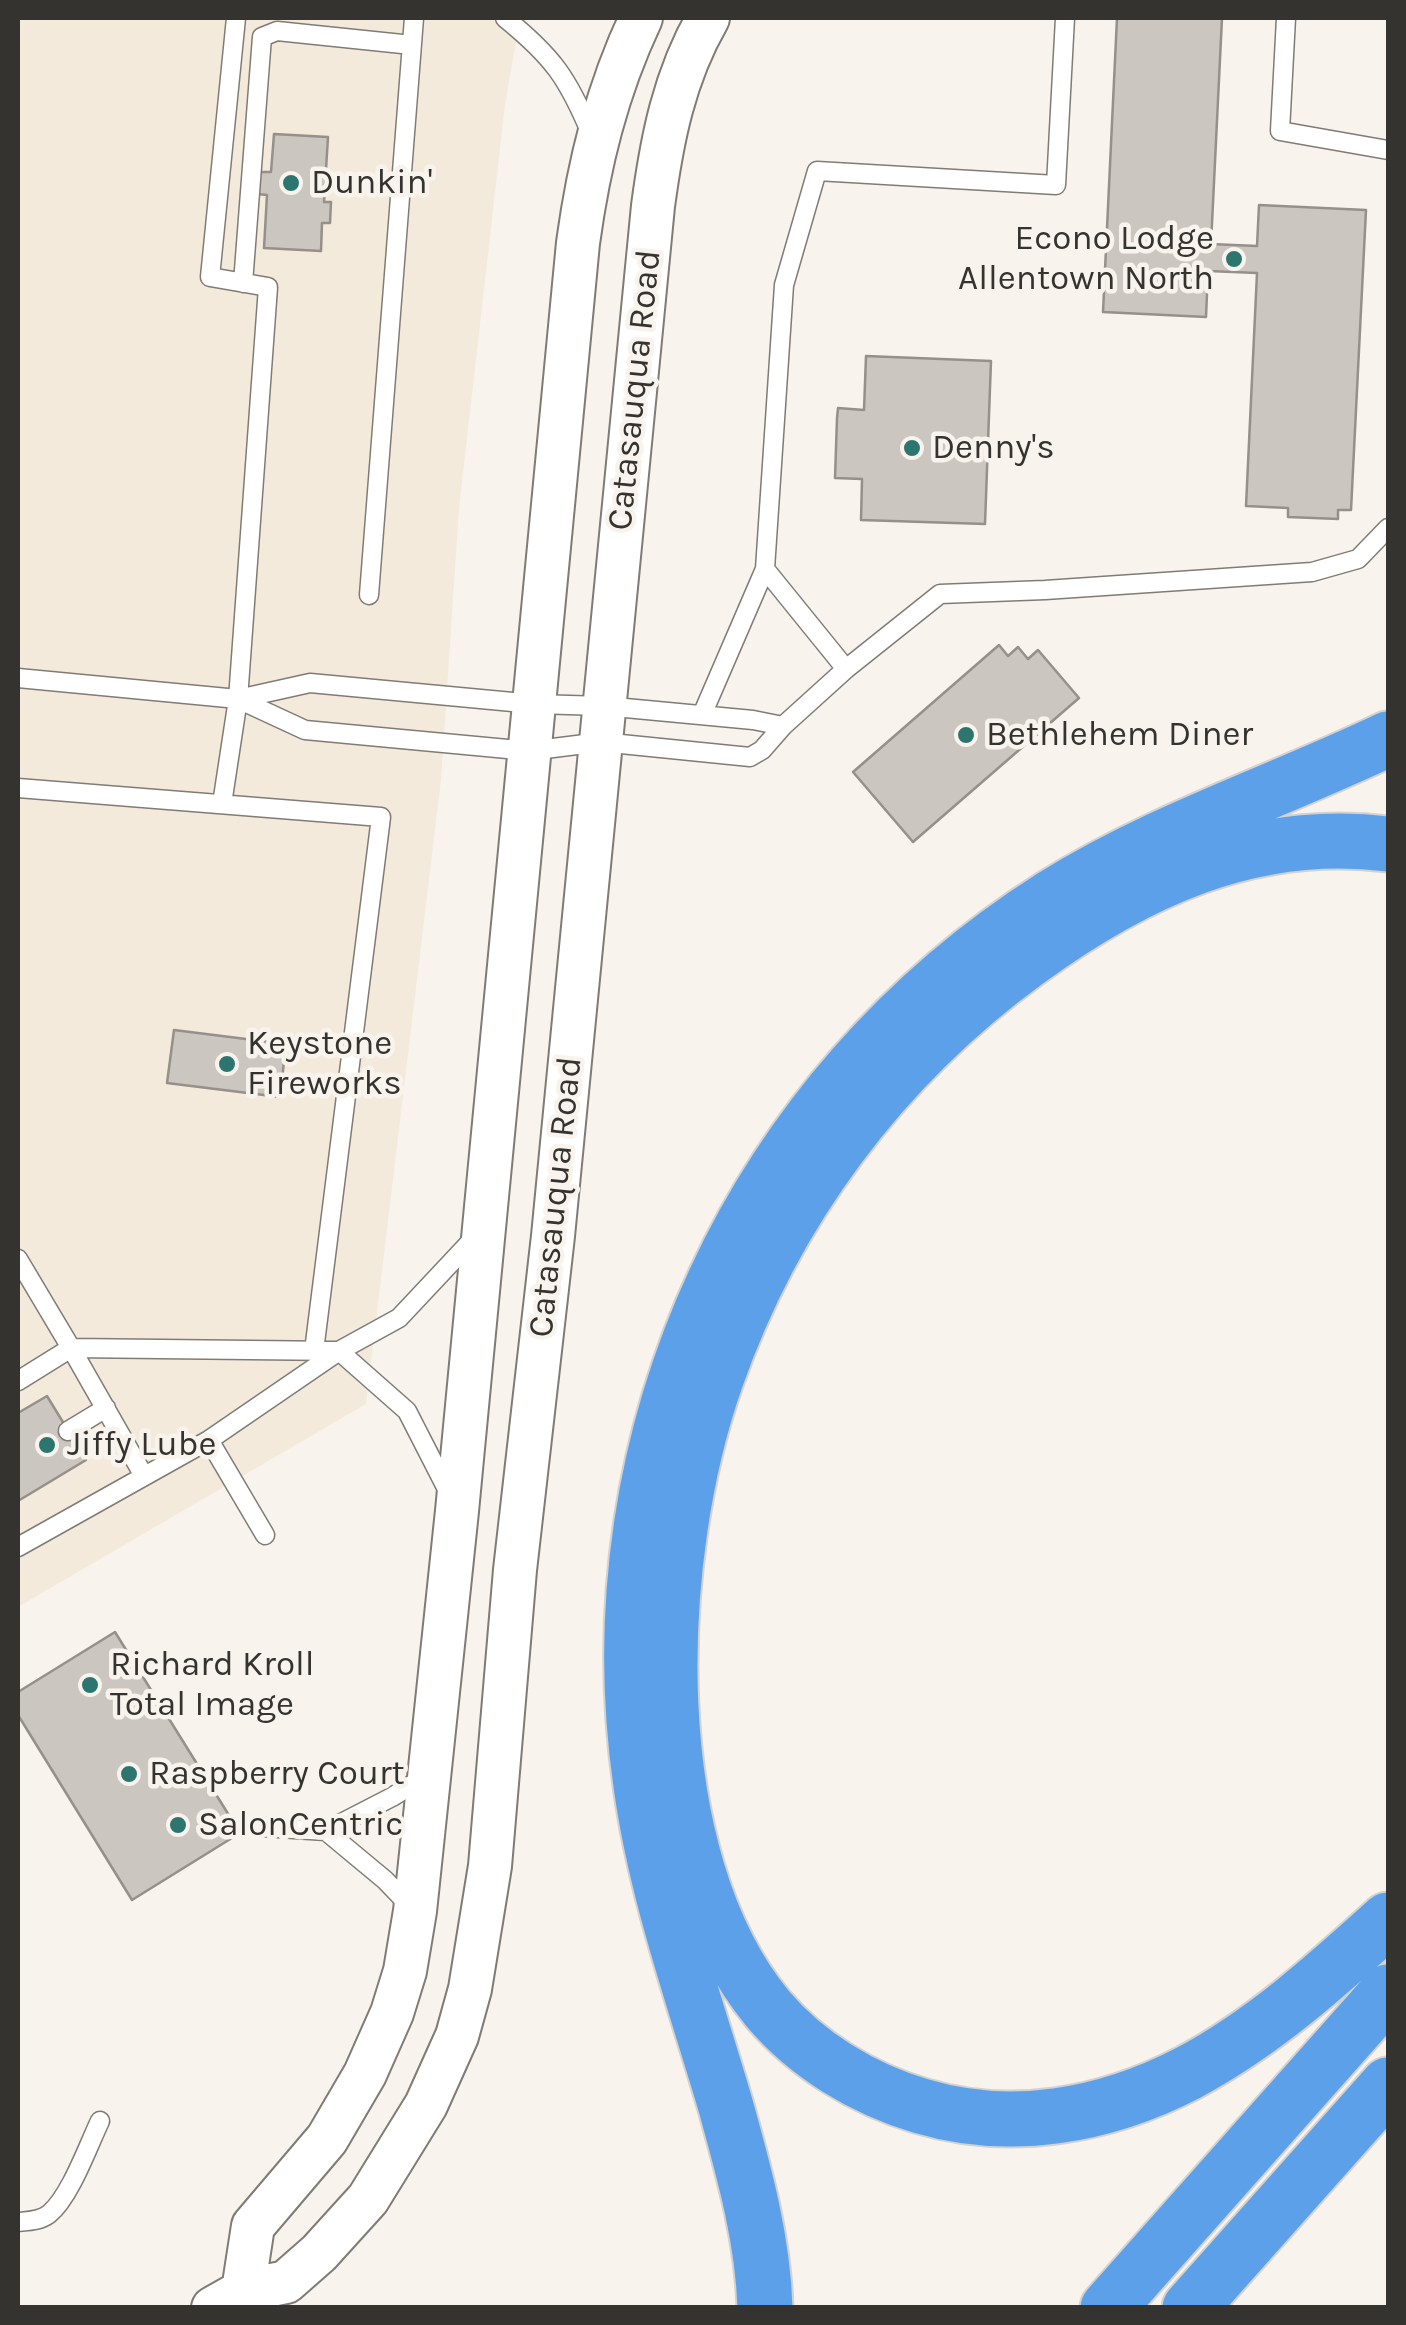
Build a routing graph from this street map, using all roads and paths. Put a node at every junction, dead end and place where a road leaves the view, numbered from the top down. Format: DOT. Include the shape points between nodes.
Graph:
graph roads {
  1 [pos="236,18"];
  2 [pos="414,18"];
  3 [pos="505,18"];
  4 [pos="641,18"];
  5 [pos="708,18"];
  6 [pos="1064,18"];
  7 [pos="1286,18"];
  8 [pos="412,45"];
  9 [pos="595,144"];
  10 [pos="1388,150"];
  11 [pos="243,282"];
  12 [pos="1388,528"];
  13 [pos="765,569"];
  14 [pos="368,595"];
  15 [pos="846,669"];
  16 [pos="18,678"];
  17 [pos="238,700"];
  18 [pos="534,704"];
  19 [pos="702,715"];
  20 [pos="602,724"];
  21 [pos="783,726"];
  22 [pos="1388,740"];
  23 [pos="530,751"];
  24 [pos="18,788"];
  25 [pos="222,804"];
  26 [pos="1388,844"];
  27 [pos="483,1229"];
  28 [pos="18,1259"];
  29 [pos="71,1348"];
  30 [pos="314,1351"];
  31 [pos="339,1352"];
  32 [pos="18,1380"];
  33 [pos="106,1408"];
  34 [pos="68,1430"];
  35 [pos="208,1440"];
  36 [pos="144,1476"];
  37 [pos="457,1510"];
  38 [pos="265,1535"];
  39 [pos="18,1546"];
  40 [pos="429,1774"];
  41 [pos="262,1827"];
  42 [pos="326,1830"];
  43 [pos="415,1911"];
  44 [pos="1388,1920"];
  45 [pos="1388,1992"];
  46 [pos="1388,2085"];
  47 [pos="100,2121"];
  48 [pos="18,2222"];
  49 [pos="228,2299"];
  50 [pos="765,2308"];
  51 [pos="1108,2308"];
  52 [pos="1190,2308"];
  1 -- 11 [label="lane" via="210,277"];
  2 -- 8 [label="lane"];
  3 -- 9 [label="lane" via="562,72"];
  4 -- 9 [label="street, Catasauqua Road"];
  5 -- 20 [label="street, Catasauqua Road" via="683,67 660,160"];
  6 -- 13 [label="lane" via="1056,185 818,171 784,285"];
  7 -- 10 [label="lane" via="1280,131"];
  8 -- 11 [label="lane" via="277,31 262,37"];
  8 -- 14 [label="lane"];
  9 -- 18 [label="street, Catasauqua Road" via="578,242"];
  11 -- 17 [label="lane" via="268,287"];
  12 -- 15 [label="lane" via="1358,559 1312,572 940,594"];
  13 -- 15 [label="lane"];
  13 -- 19 [label="lane"];
  15 -- 21 [label="lane"];
  16 -- 17 [label="lane"];
  17 -- 18 [label="lane" via="310,683"];
  17 -- 23 [label="lane" via="306,730"];
  17 -- 25 [label="lane"];
  18 -- 20 [label="lane"];
  18 -- 23 [label="street, Catasauqua Road"];
  19 -- 20 [label="lane"];
  19 -- 21 [label="lane"];
  20 -- 21 [label="lane" via="750,757"];
  20 -- 23 [label="lane"];
  20 -- 49 [label="street, Catasauqua Road" via="490,1866 470,1989 426,2104 368,2199 286,2282"];
  22 -- 50 [label="highway" via="1115,862 961,963 898,1019 804,1127 746,1218 696,1320 662,1427 638,1544 634,1725 652,1843 739,2152"];
  23 -- 27 [label="street, Catasauqua Road"];
  24 -- 25 [label="lane"];
  25 -- 30 [label="lane" via="381,816"];
  26 -- 44 [label="highway" via="1319,840 1258,846 1195,866 1118,903 998,982 864,1113 780,1237 714,1384 686,1491 670,1666 674,1742 690,1834 727,1946 792,2034 846,2074 908,2102 968,2117 1028,2120 1136,2096 1252,2034"];
  27 -- 31 [label="lane" via="399,1318"];
  27 -- 37 [label="street, Catasauqua Road"];
  28 -- 29 [label="lane"];
  29 -- 30 [label="lane"];
  29 -- 32 [label="lane"];
  29 -- 33 [label="lane"];
  30 -- 31 [label="lane"];
  31 -- 35 [label="lane"];
  31 -- 37 [label="lane" via="407,1411"];
  33 -- 34 [label="lane"];
  33 -- 36 [label="lane"];
  35 -- 36 [label="lane"];
  35 -- 38 [label="lane"];
  36 -- 39 [label="lane"];
  37 -- 40 [label="street, Catasauqua Road"];
  40 -- 42 [label="lane"];
  40 -- 43 [label="street, Catasauqua Road"];
  41 -- 42 [label="lane"];
  42 -- 43 [label="lane"];
  43 -- 49 [label="street, Catasauqua Road" via="392,2014 365,2074 328,2139 253,2226"];
  45 -- 51 [label="highway"];
  46 -- 52 [label="highway"];
  47 -- 48 [label="lane" via="50,2213"];
}
